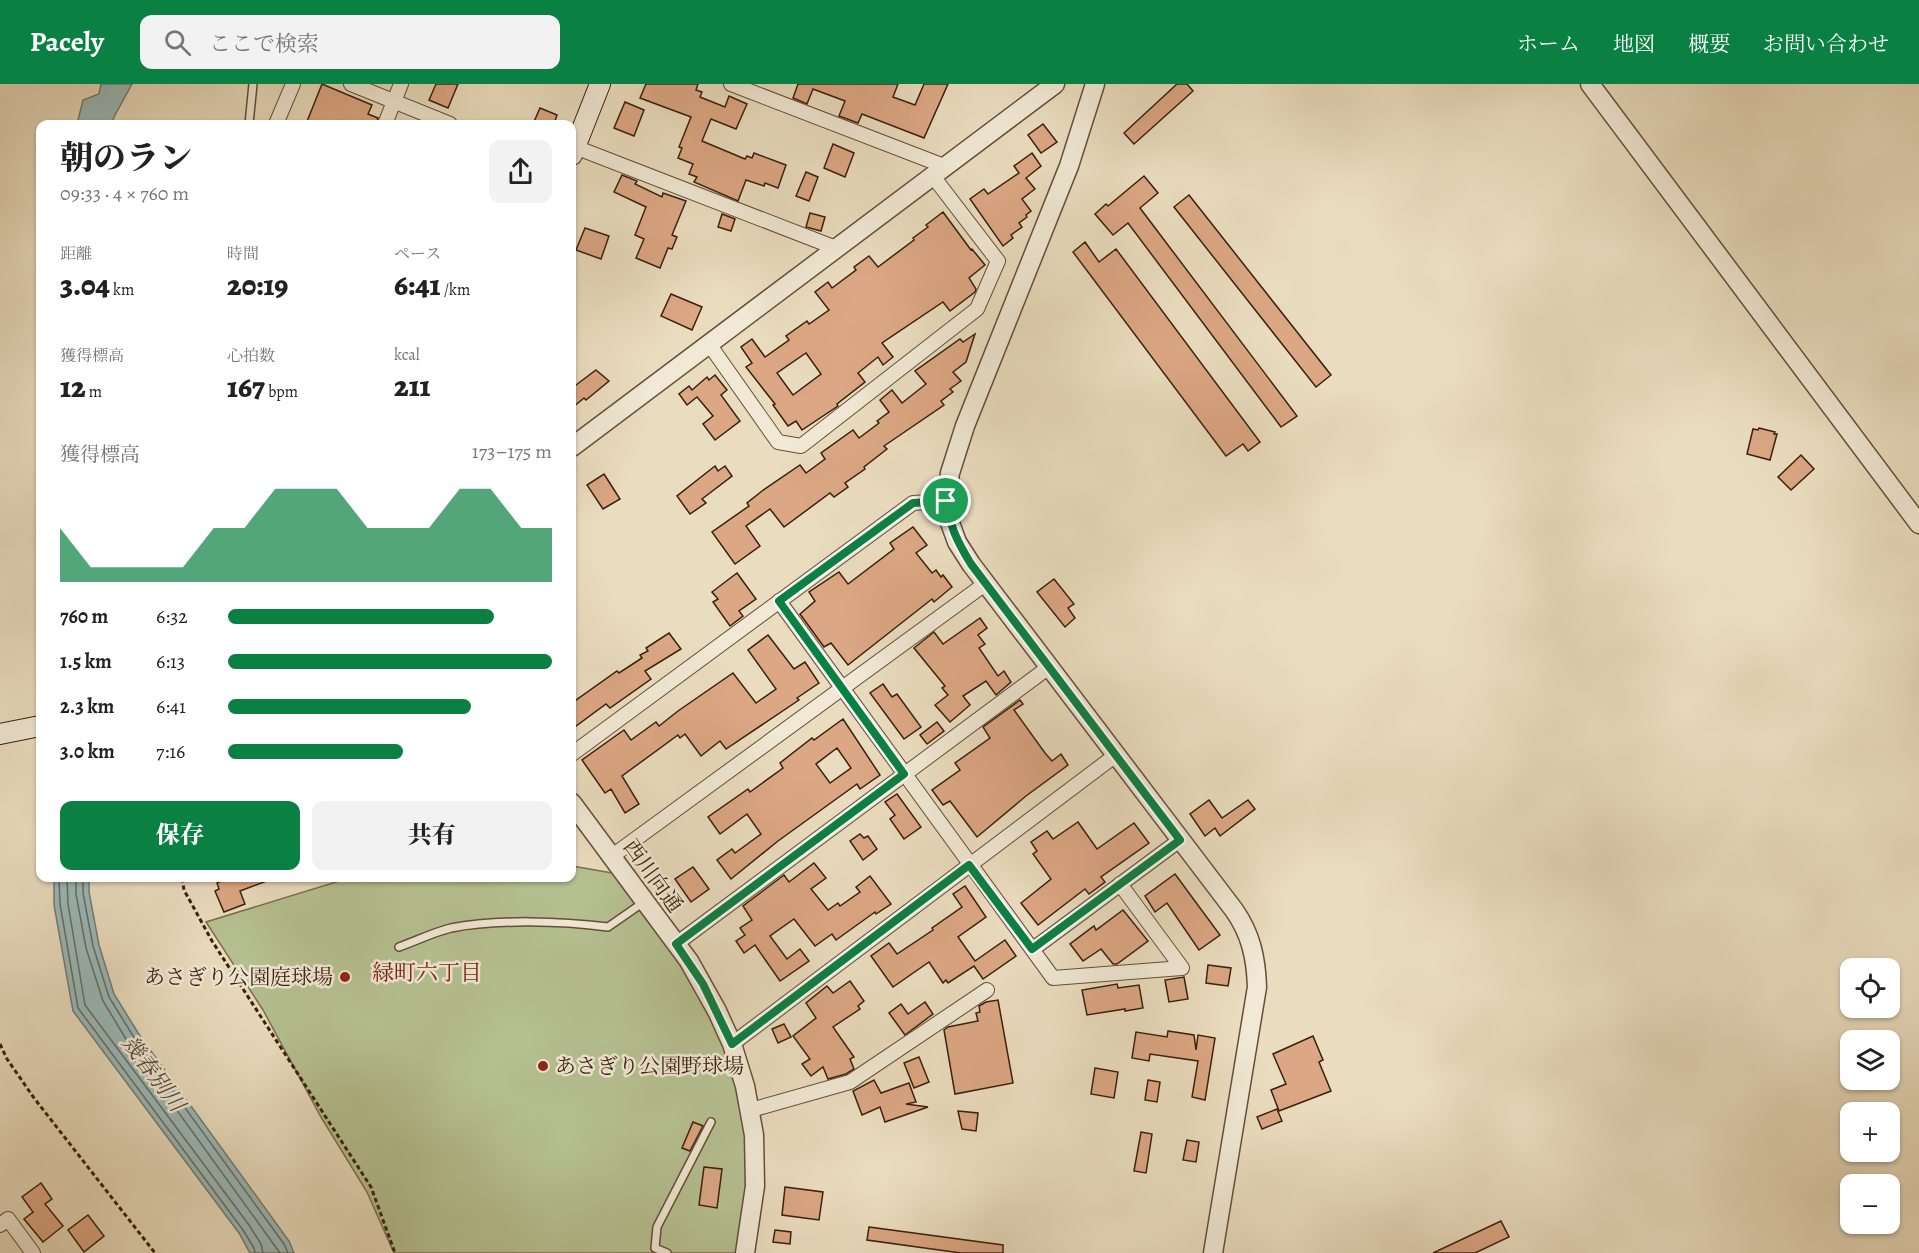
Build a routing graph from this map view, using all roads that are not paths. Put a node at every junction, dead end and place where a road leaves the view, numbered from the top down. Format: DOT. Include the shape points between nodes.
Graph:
graph roads {
  1 [pos="253,84"];
  2 [pos="293,84"];
  3 [pos="351,84"];
  4 [pos="401,84"];
  5 [pos="600,84"];
  6 [pos="731,84"];
  7 [pos="1055,84"];
  8 [pos="1095,84"];
  9 [pos="1590,84"];
  10 [pos="394,102"];
  11 [pos="249,120"];
  12 [pos="278,120"];
  13 [pos="387,120"];
  14 [pos="440,120"];
  15 [pos="576,144"];
  16 [pos="576,152"];
  17 [pos="938,170"];
  18 [pos="836,248"];
  19 [pos="709,344"];
  20 [pos="576,444"];
  21 [pos="946,501"];
  22 [pos="1919,524"];
  23 [pos="985,584"];
  24 [pos="779,601"];
  25 [pos="1048,667"];
  26 [pos="842,688"];
  27 [pos="36,727"];
  28 [pos="3,734"];
  29 [pos="576,751"];
  30 [pos="1116,755"];
  31 [pos="904,774"];
  32 [pos="576,809"];
  33 [pos="1180,840"];
  34 [pos="611,857"];
  35 [pos="969,865"];
  36 [pos="1120,884"];
  37 [pos="644,902"];
  38 [pos="676,944"];
  39 [pos="399,947"];
  40 [pos="1032,949"];
  41 [pos="987,990"];
  42 [pos="732,1044"];
  43 [pos="751,1110"];
  44 [pos="711,1122"];
  45 [pos="0,1226"];
  46 [pos="33,1253"];
  47 [pos="667,1253"];
  48 [pos="745,1253"];
  49 [pos="1213,1253"];
  1 -- 11 [label="lane"];
  2 -- 12 [label="street"];
  3 -- 10 [label="street"];
  4 -- 10 [label="street"];
  5 -- 15 [label="main road"];
  6 -- 17 [label="street"];
  7 -- 17 [label="street"];
  8 -- 21 [label="street" via="1069,166 964,426"];
  9 -- 22 [label="street"];
  10 -- 13 [label="street"];
  10 -- 14 [label="street"];
  16 -- 18 [label="street"];
  17 -- 18 [label="street"];
  17 -- 19 [label="street" via="998,261 977,309 801,446 778,442"];
  18 -- 19 [label="street"];
  19 -- 20 [label="street"];
  21 -- 23 [label="street" via="957,542"];
  21 -- 24 [label="street" via="913,503"];
  23 -- 25 [label="street"];
  23 -- 26 [label="street"];
  24 -- 26 [label="street"];
  24 -- 29 [label="street"];
  25 -- 30 [label="street"];
  25 -- 31 [label="street"];
  26 -- 31 [label="street"];
  26 -- 34 [label="street"];
  27 -- 28 [label="main road"];
  30 -- 33 [label="street"];
  30 -- 35 [label="street"];
  31 -- 35 [label="street"];
  31 -- 38 [label="street"];
  32 -- 34 [label="street, 西川向通"];
  33 -- 36 [label="street"];
  33 -- 49 [label="street" via="1242,921 1254,951 1256,969 1257,987"];
  34 -- 37 [label="street, 西川向通"];
  35 -- 40 [label="street"];
  35 -- 42 [label="street"];
  36 -- 40 [label="street"];
  36 -- 40 [label="street" via="1182,968 1053,978"];
  37 -- 38 [label="street, 西川向通"];
  37 -- 39 [label="lane" via="608,927 501,922 450,928"];
  38 -- 42 [label="street, 西川向通" via="703,984"];
  41 -- 43 [label="street" via="850,1082"];
  42 -- 43 [label="street, 西川向通"];
  43 -- 48 [label="street, 西川向通" via="755,1186"];
  44 -- 47 [label="lane" via="657,1227 656,1248"];
  45 -- 46 [label="street" via="8,1219"];
}
